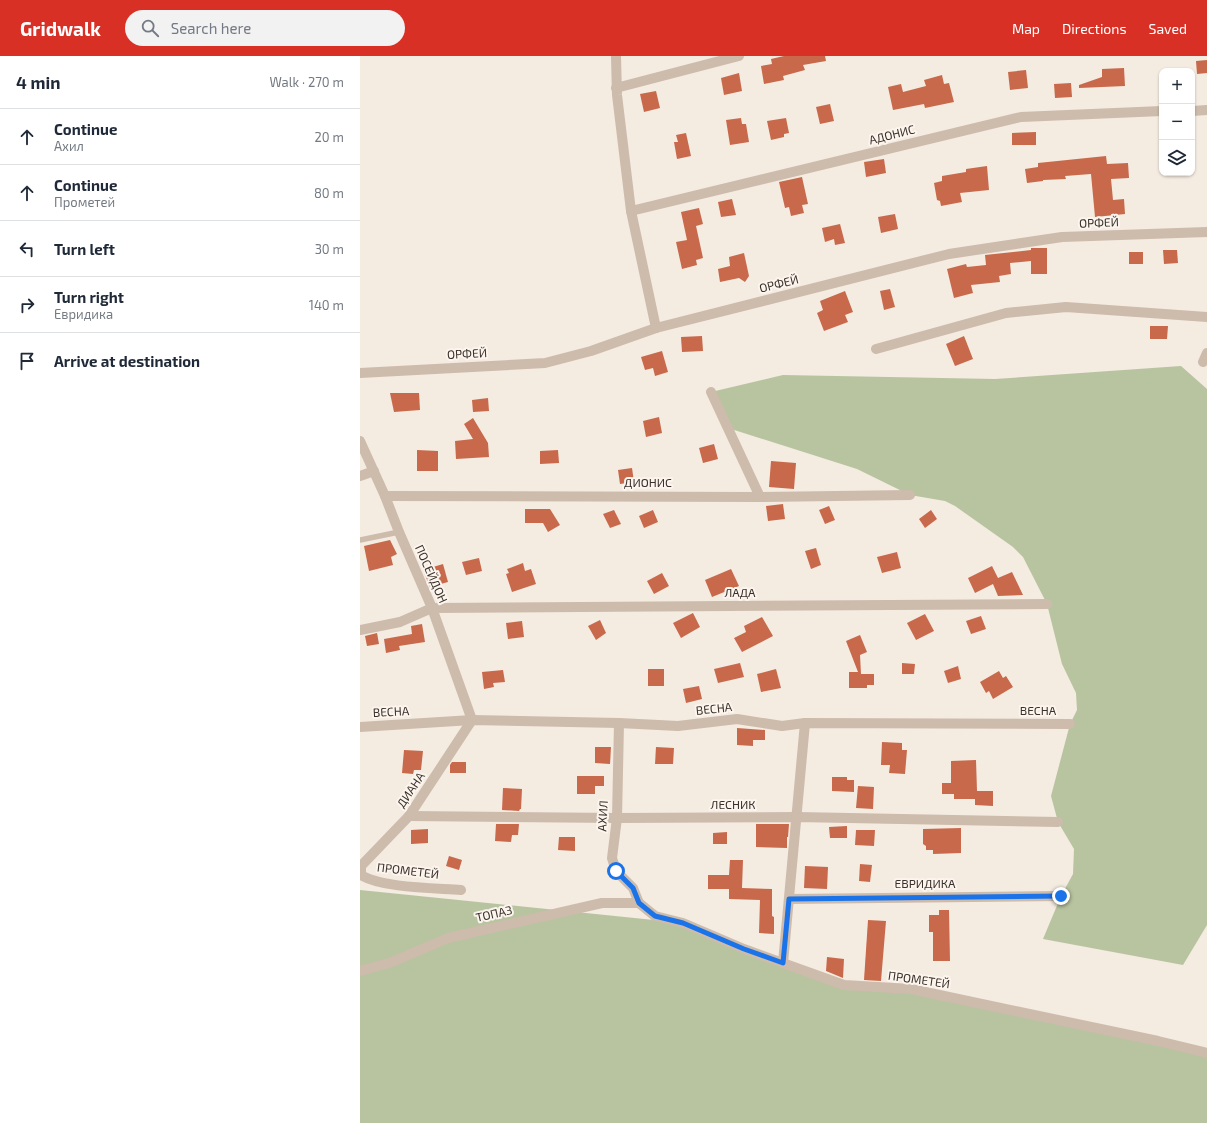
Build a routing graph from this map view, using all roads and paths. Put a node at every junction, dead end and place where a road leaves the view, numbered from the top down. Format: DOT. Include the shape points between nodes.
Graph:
graph roads {
  1 [pos="616,56"];
  2 [pos="739,56"];
  3 [pos="616,88"];
  4 [pos="1195,110"];
  5 [pos="1207,110"];
  6 [pos="1159,111"];
  7 [pos="631,211"];
  8 [pos="1207,232"];
  9 [pos="1207,317"];
  10 [pos="656,328"];
  11 [pos="876,349"];
  12 [pos="360,373"];
  13 [pos="711,392"];
  14 [pos="360,441"];
  15 [pos="374,471"];
  16 [pos="360,476"];
  17 [pos="910,495"];
  18 [pos="385,496"];
  19 [pos="760,497"];
  20 [pos="399,532"];
  21 [pos="360,540"];
  22 [pos="1047,604"];
  23 [pos="432,608"];
  24 [pos="360,630"];
  25 [pos="472,720"];
  26 [pos="619,723"];
  27 [pos="805,723"];
  28 [pos="1070,724"];
  29 [pos="360,727"];
  30 [pos="409,816"];
  31 [pos="796,817"];
  32 [pos="616,818"];
  33 [pos="1058,822"];
  34 [pos="361,866"];
  35 [pos="461,890"];
  36 [pos="1061,896"];
  37 [pos="789,899"];
  38 [pos="639,903"];
  39 [pos="783,963"];
  40 [pos="360,970"];
  41 [pos="1207,1053"];
  1 -- 3 [label="street"];
  2 -- 3 [label="street"];
  3 -- 7 [label="street"];
  4 -- 5 [label="street"];
  6 -- 7 [label="street, АДОНИС" via="1021,118"];
  7 -- 10 [label="street"];
  8 -- 10 [label="street, ОРФЕЙ" via="1062,237 949,254"];
  9 -- 11 [label="street" via="1066,307 1006,313"];
  10 -- 12 [label="street, ОРФЕЙ" via="590,351 545,363"];
  13 -- 19 [label="street"];
  14 -- 15 [label="street, ПОСЕЙДОН"];
  15 -- 16 [label="street"];
  15 -- 18 [label="street, ПОСЕЙДОН"];
  17 -- 19 [label="street, ДИОНИС"];
  18 -- 19 [label="street, ДИОНИС"];
  18 -- 20 [label="street, ПОСЕЙДОН"];
  20 -- 21 [label="lane"];
  20 -- 23 [label="street, ПОСЕЙДОН"];
  22 -- 23 [label="street, ЛАДА"];
  23 -- 24 [label="street" via="400,622"];
  23 -- 25 [label="street, ПОСЕЙДОН"];
  25 -- 26 [label="street, ВЕСНА"];
  25 -- 29 [label="street, ВЕСНА"];
  25 -- 30 [label="street, ДИАНА"];
  26 -- 27 [label="street, ВЕСНА" via="678,726 736,719 782,726"];
  26 -- 32 [label="street, АХИЛ"];
  27 -- 28 [label="street, ВЕСНА"];
  27 -- 31 [label="street"];
  30 -- 32 [label="street, ЛЕСНИК"];
  30 -- 34 [label="street, ДИАНА"];
  31 -- 32 [label="street, ЛЕСНИК"];
  31 -- 33 [label="street, ЛЕСНИК"];
  31 -- 37 [label="street"];
  32 -- 38 [label="street, АХИЛ" via="612,858 616,871 633,888"];
  34 -- 35 [label="street, ПРОМЕТЕЙ" via="361,875 386,884"];
  36 -- 37 [label="street, ЕВРИДИКА"];
  37 -- 39 [label="street"];
  38 -- 39 [label="street, ПРОМЕТЕЙ" via="655,916 683,923"];
  38 -- 40 [label="street, ТОПАЗ" via="602,903 448,938 392,962"];
  39 -- 41 [label="street, ПРОМЕТЕЙ" via="844,985 911,989"];
}
